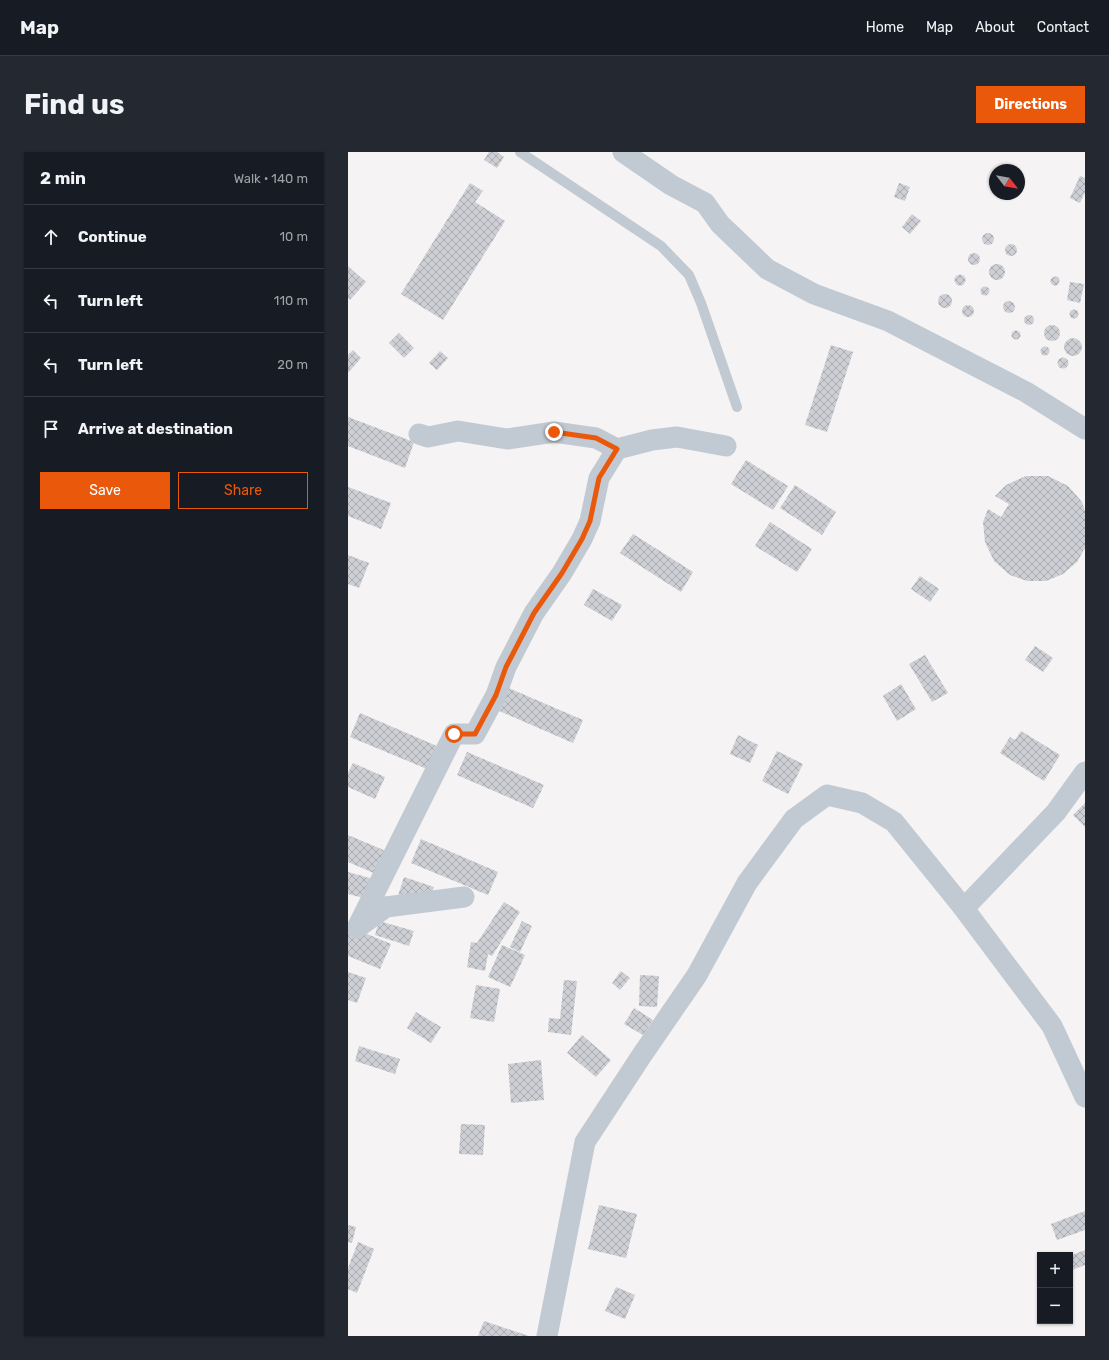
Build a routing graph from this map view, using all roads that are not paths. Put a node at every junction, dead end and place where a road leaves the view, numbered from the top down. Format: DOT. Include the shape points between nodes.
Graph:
graph roads {
  1 [pos="520,152"];
  2 [pos="623,152"];
  3 [pos="737,407"];
  4 [pos="1085,429"];
  5 [pos="419,434"];
  6 [pos="726,446"];
  7 [pos="617,449"];
  8 [pos="1085,772"];
  9 [pos="464,897"];
  10 [pos="962,906"];
  11 [pos="353,926"];
  12 [pos="1085,1097"];
  13 [pos="547,1336"];
  1 -- 3 [label="lane" via="661,246 689,275"];
  2 -- 4 [label="street" via="672,185 705,203 720,224 767,269 814,294 888,321 1026,392"];
  5 -- 7 [label="street" via="428,437 458,431 507,439 554,432 596,438"];
  6 -- 7 [label="street" via="677,437"];
  7 -- 11 [label="street" via="599,478 590,521 582,539 534,613 475,734 454,734"];
  8 -- 10 [label="street" via="1056,812 970,902"];
  9 -- 11 [label="street" via="386,908"];
  10 -- 12 [label="street" via="1052,1026"];
  10 -- 13 [label="street" via="894,822 862,803 828,795 794,819 747,883 697,975 585,1142"];
}
